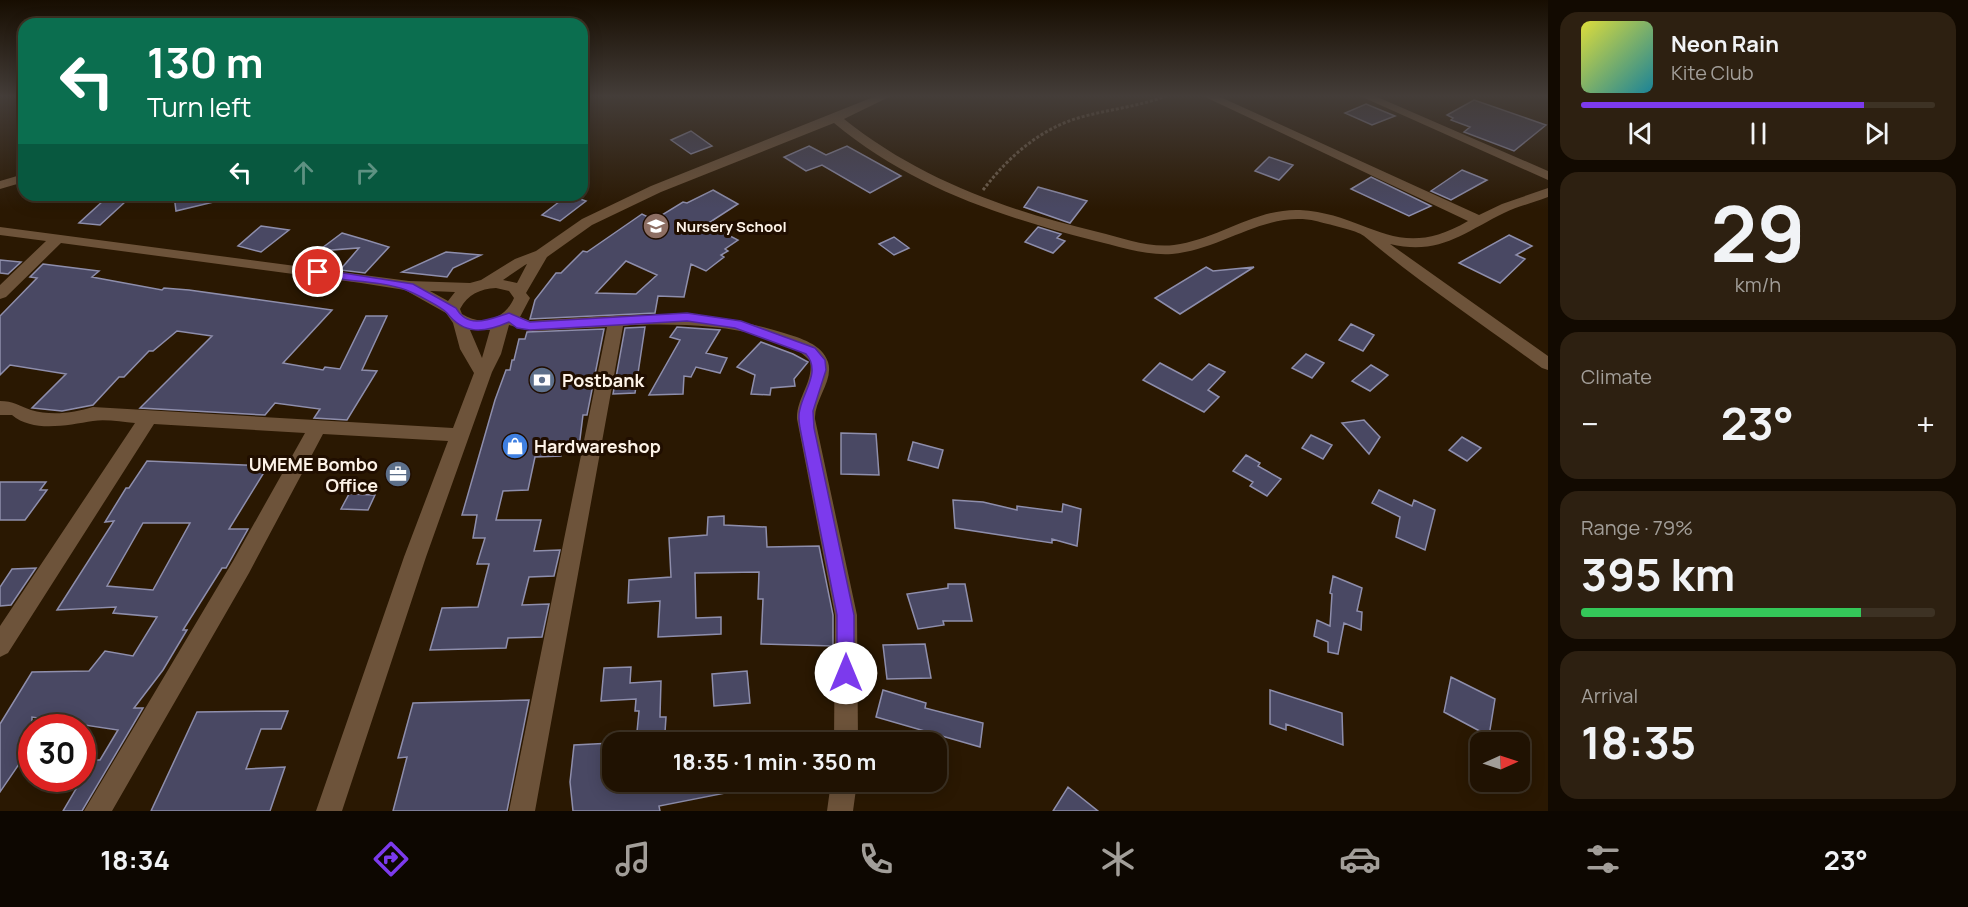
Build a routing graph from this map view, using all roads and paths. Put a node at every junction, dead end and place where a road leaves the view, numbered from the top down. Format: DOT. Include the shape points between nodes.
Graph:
graph roads {
  1 [pos="796,134"];
  2 [pos="858,134"];
  3 [pos="1041,134"];
  4 [pos="1291,134"];
  5 [pos="1446,134"];
  6 [pos="1548,176"];
  7 [pos="18,180"];
  8 [pos="0,185"];
  9 [pos="1548,192"];
  10 [pos="975,201"];
  11 [pos="1480,221"];
  12 [pos="0,231"];
  13 [pos="1367,234"];
  14 [pos="57,239"];
  15 [pos="541,254"];
  16 [pos="409,286"];
  17 [pos="478,286"];
  18 [pos="519,292"];
  19 [pos="0,294"];
  20 [pos="456,316"];
  21 [pos="505,320"];
  22 [pos="616,321"];
  23 [pos="1548,364"];
  24 [pos="483,372"];
  25 [pos="0,408"];
  26 [pos="148,418"];
  27 [pos="318,428"];
  28 [pos="461,435"];
  29 [pos="0,646"];
  30 [pos="846,732"];
  31 [pos="843,792"];
  32 [pos="97,811"];
  33 [pos="329,811"];
  34 [pos="522,811"];
  35 [pos="840,811"];
  1 -- 15 [label="street" via="656,189 587,222"];
  2 -- 10 [label="street" via="918,176"];
  3 -- 10 [label="path" via="1004,164"];
  4 -- 11 [label="street"];
  5 -- 6 [label="street"];
  7 -- 8 [label="street"];
  9 -- 11 [label="street"];
  10 -- 13 [label="street" via="1170,251 1201,246 1237,230 1296,214"];
  11 -- 13 [label="street" via="1427,243 1412,244"];
  12 -- 14 [label="street"];
  13 -- 23 [label="street"];
  14 -- 16 [label="street"];
  14 -- 19 [label="street"];
  15 -- 17 [label="street"];
  15 -- 18 [label="street"];
  16 -- 17 [label="street"];
  16 -- 20 [label="street"];
  17 -- 18 [label="street" via="506,284"];
  17 -- 20 [label="street" via="454,302"];
  18 -- 21 [label="street" via="521,305"];
  20 -- 21 [label="street" via="479,326"];
  20 -- 24 [label="street" via="471,357"];
  21 -- 22 [label="street" via="530,326"];
  21 -- 24 [label="street"];
  22 -- 30 [label="street" via="687,317 737,324 796,343 819,360 820,370 806,411 807,428 846,615"];
  22 -- 34 [label="street"];
  24 -- 28 [label="street"];
  25 -- 26 [label="street" via="52,419 75,420 93,414"];
  26 -- 27 [label="street"];
  26 -- 29 [label="street"];
  27 -- 28 [label="street"];
  27 -- 32 [label="street"];
  28 -- 33 [label="street"];
  31 -- 35 [label="street"];
}
